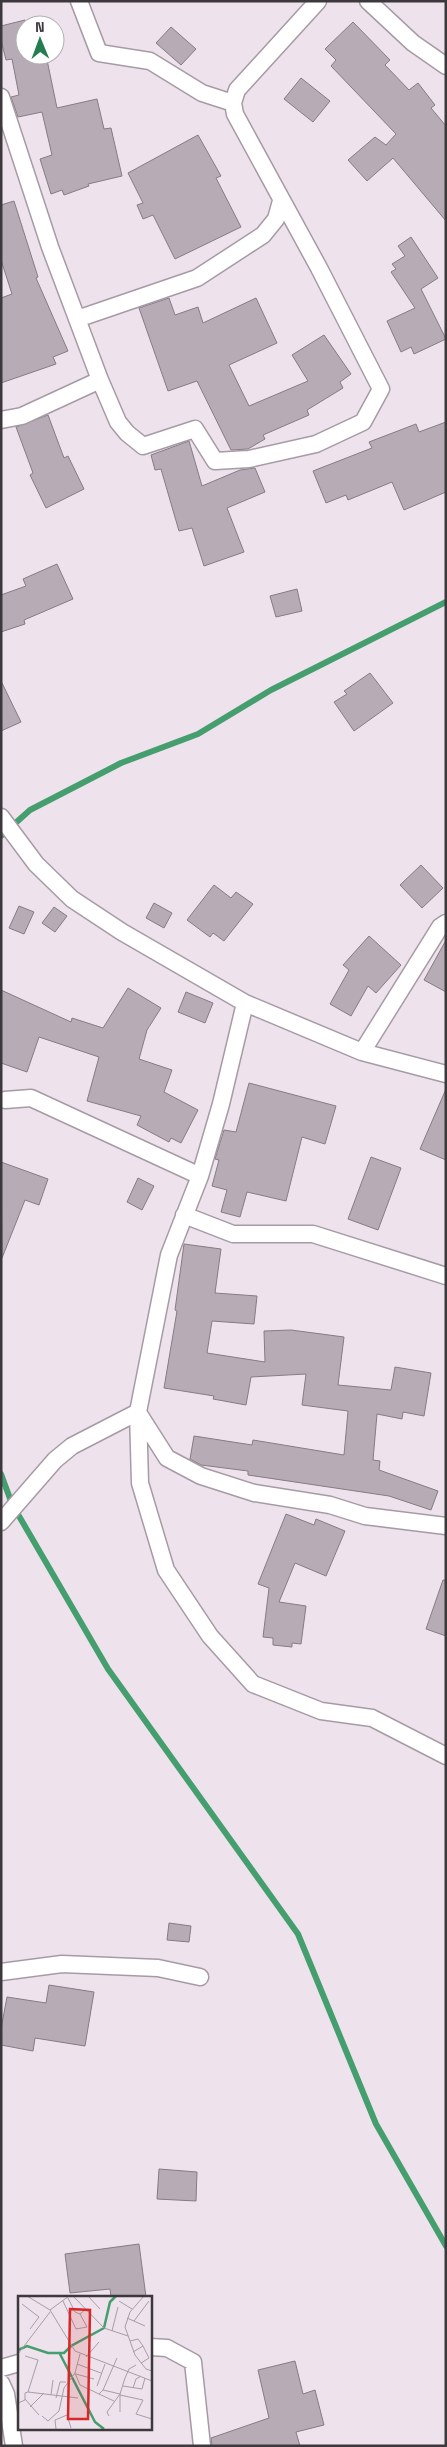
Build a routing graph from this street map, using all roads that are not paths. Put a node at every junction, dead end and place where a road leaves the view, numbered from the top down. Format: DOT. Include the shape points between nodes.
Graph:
graph roads {
  1 [pos="79,1"];
  2 [pos="318,1"];
  3 [pos="368,1"];
  4 [pos="446,66"];
  5 [pos="1,97"];
  6 [pos="233,103"];
  7 [pos="281,201"];
  8 [pos="77,319"];
  9 [pos="100,380"];
  10 [pos="1,420"];
  11 [pos="1,817"];
  12 [pos="446,923"];
  13 [pos="245,1003"];
  14 [pos="362,1052"];
  15 [pos="446,1074"];
  16 [pos="5,1100"];
  17 [pos="200,1176"];
  18 [pos="184,1216"];
  19 [pos="446,1276"];
  20 [pos="138,1412"];
  21 [pos="1,1522"];
  22 [pos="446,1526"];
  23 [pos="446,1756"];
  24 [pos="1,1972"];
  25 [pos="200,1977"];
  26 [pos="151,2348"];
  27 [pos="18,2364"];
  28 [pos="1,2368"];
  29 [pos="1,2383"];
  30 [pos="14,2446"];
  31 [pos="202,2446"];
  1 -- 6 [label="street" via="99,53 150,61 202,93"];
  2 -- 6 [label="street" via="236,90"];
  3 -- 4 [label="street" via="413,43"];
  5 -- 8 [label="street"];
  6 -- 7 [label="street" via="235,114"];
  7 -- 8 [label="street" via="276,219 263,236 197,278"];
  7 -- 9 [label="street" via="381,389 363,422 316,444 249,459 215,461 195,429 143,446 118,422"];
  8 -- 9 [label="street"];
  9 -- 10 [label="street" via="22,416"];
  11 -- 13 [label="street" via="36,864 72,899 122,932"];
  12 -- 14 [label="street" via="440,927"];
  13 -- 14 [label="street"];
  13 -- 17 [label="street"];
  14 -- 15 [label="street"];
  16 -- 17 [label="street" via="31,1098"];
  17 -- 18 [label="street"];
  18 -- 19 [label="street" via="233,1234 313,1234"];
  18 -- 20 [label="street" via="169,1255"];
  20 -- 21 [label="street" via="72,1446 55,1460"];
  20 -- 22 [label="street" via="167,1458 201,1476 254,1493 330,1505 365,1516"];
  20 -- 23 [label="street" via="140,1483 166,1570 210,1636 254,1684 321,1711 372,1718"];
  24 -- 25 [label="street" via="62,1964 158,1968"];
  26 -- 31 [label="street" via="167,2348 193,2362"];
  27 -- 28 [label="street"];
  29 -- 30 [label="street" via="6,2394"];
}
